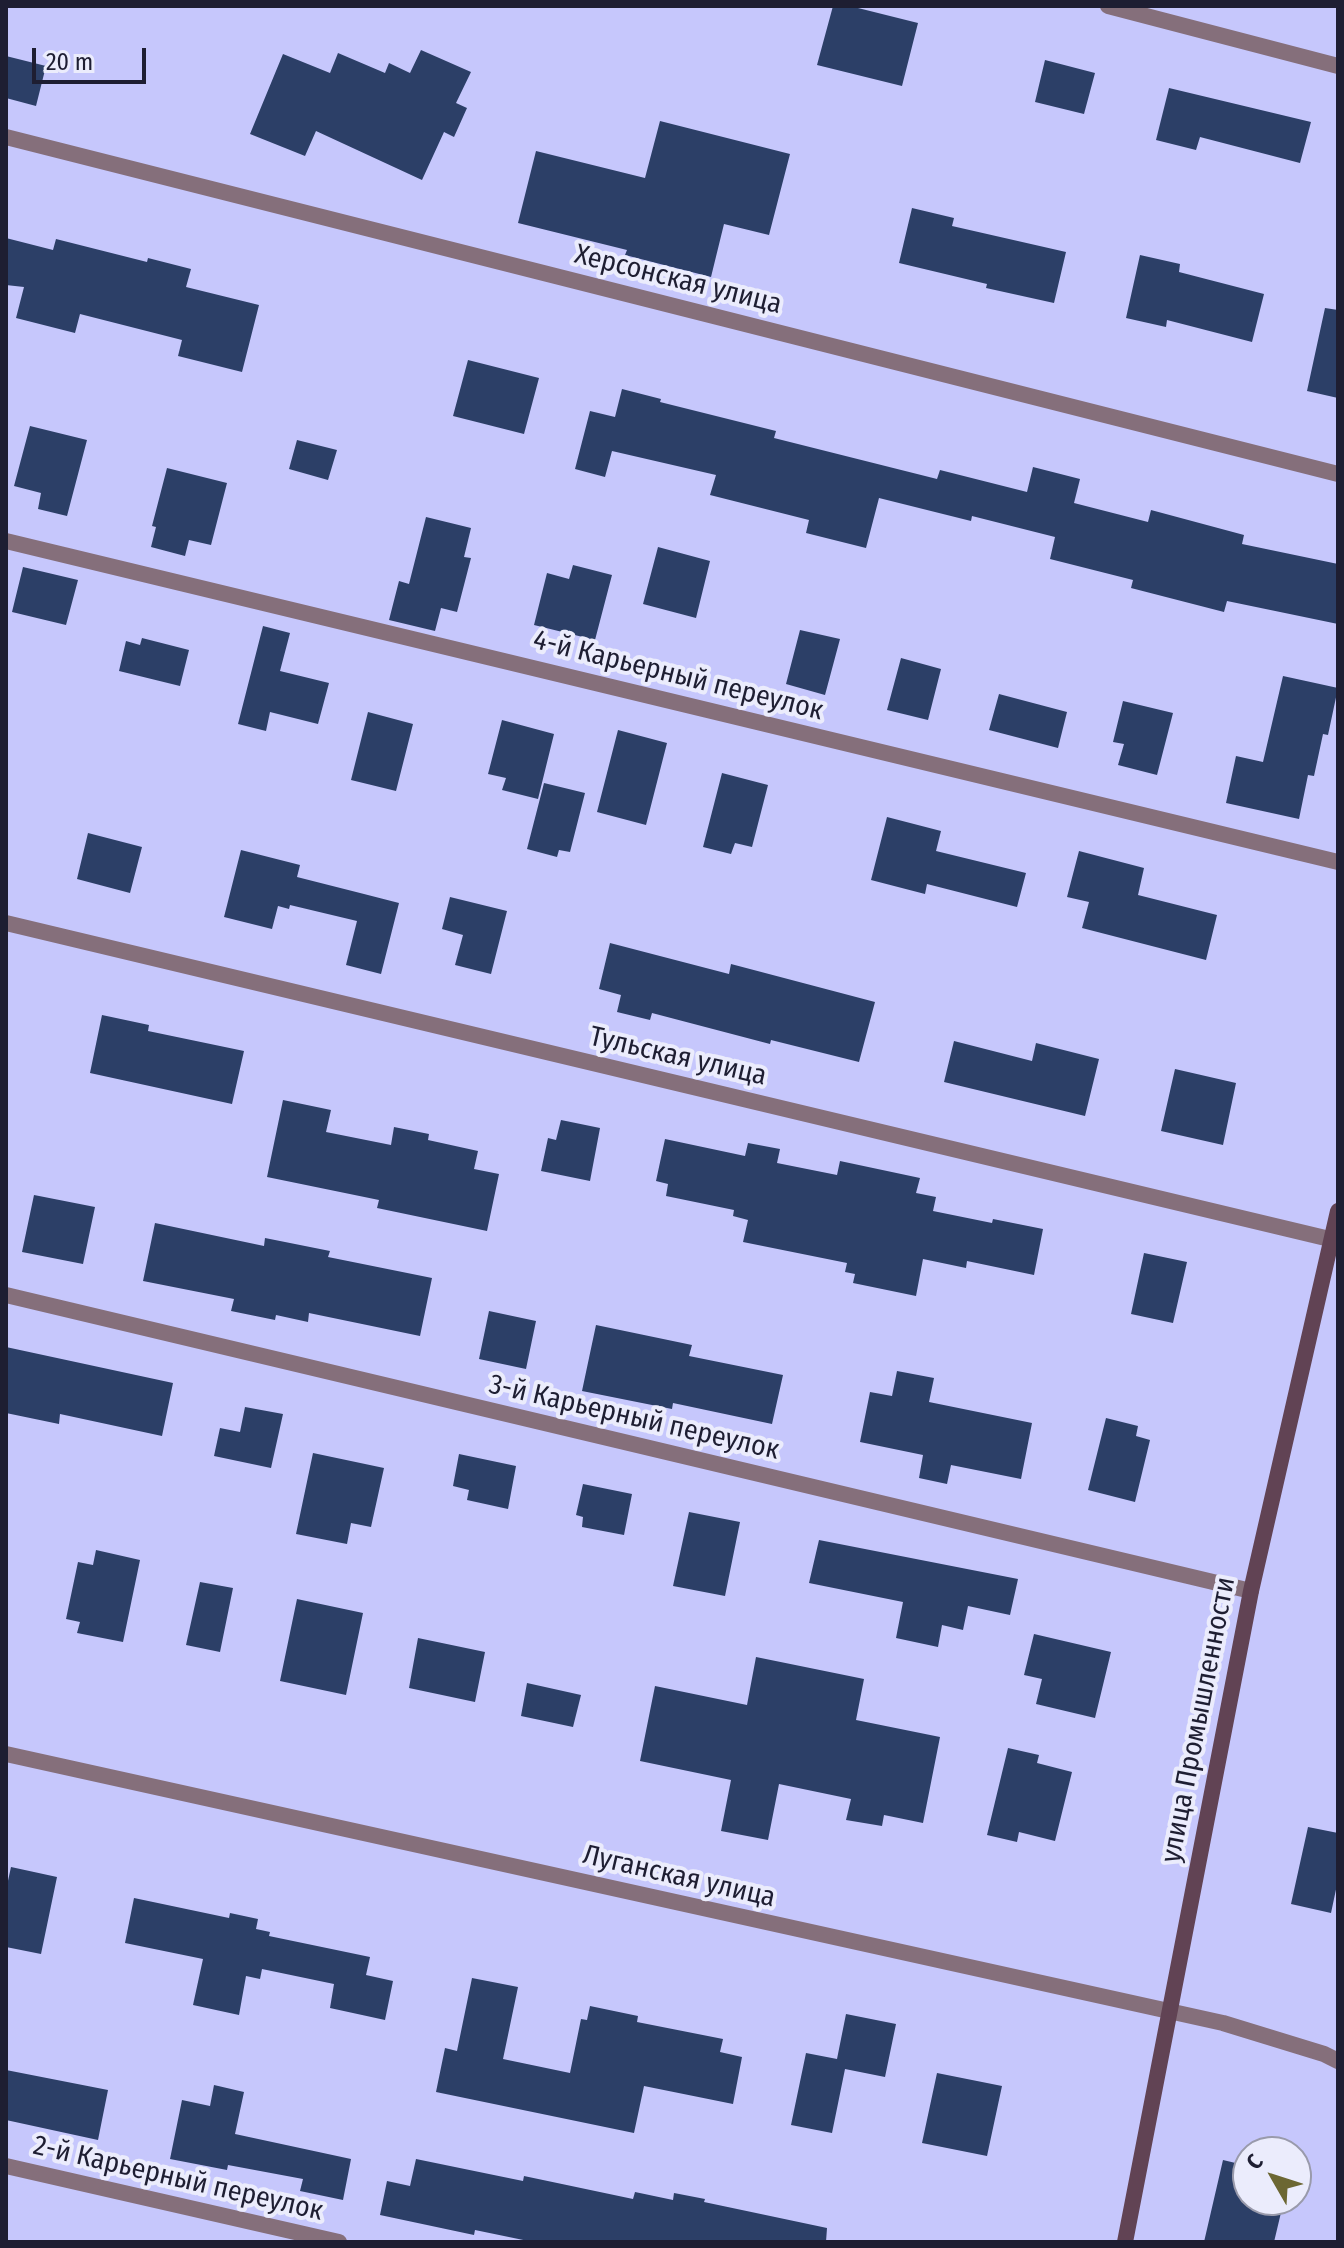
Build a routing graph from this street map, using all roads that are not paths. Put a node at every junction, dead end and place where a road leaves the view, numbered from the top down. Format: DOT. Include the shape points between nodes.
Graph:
graph roads {
  1 [pos="1108,6"];
  2 [pos="1338,66"];
  3 [pos="6,137"];
  4 [pos="1338,474"];
  5 [pos="6,541"];
  6 [pos="1338,862"];
  7 [pos="6,923"];
  8 [pos="1338,1211"];
  9 [pos="1335,1240"];
  10 [pos="6,1295"];
  11 [pos="1251,1591"];
  12 [pos="6,1754"];
  13 [pos="1168,2012"];
  14 [pos="1338,2061"];
  15 [pos="6,2166"];
  16 [pos="339,2242"];
  17 [pos="1125,2242"];
  1 -- 2 [label="street"];
  3 -- 4 [label="street, Херсонская улица"];
  5 -- 6 [label="street, 4-й Карьерный переулок"];
  7 -- 9 [label="street, Тульская улица"];
  8 -- 9 [label="main road, улица Промышленности"];
  9 -- 11 [label="main road, улица Промышленности"];
  10 -- 11 [label="street, 3-й Карьерный переулок"];
  11 -- 13 [label="main road, улица Промышленности"];
  12 -- 13 [label="street, Луганская улица"];
  13 -- 14 [label="street, Луганская улица" via="1223,2023"];
  13 -- 17 [label="main road, улица Промышленности"];
  15 -- 16 [label="street, 2-й Карьерный переулок"];
}
